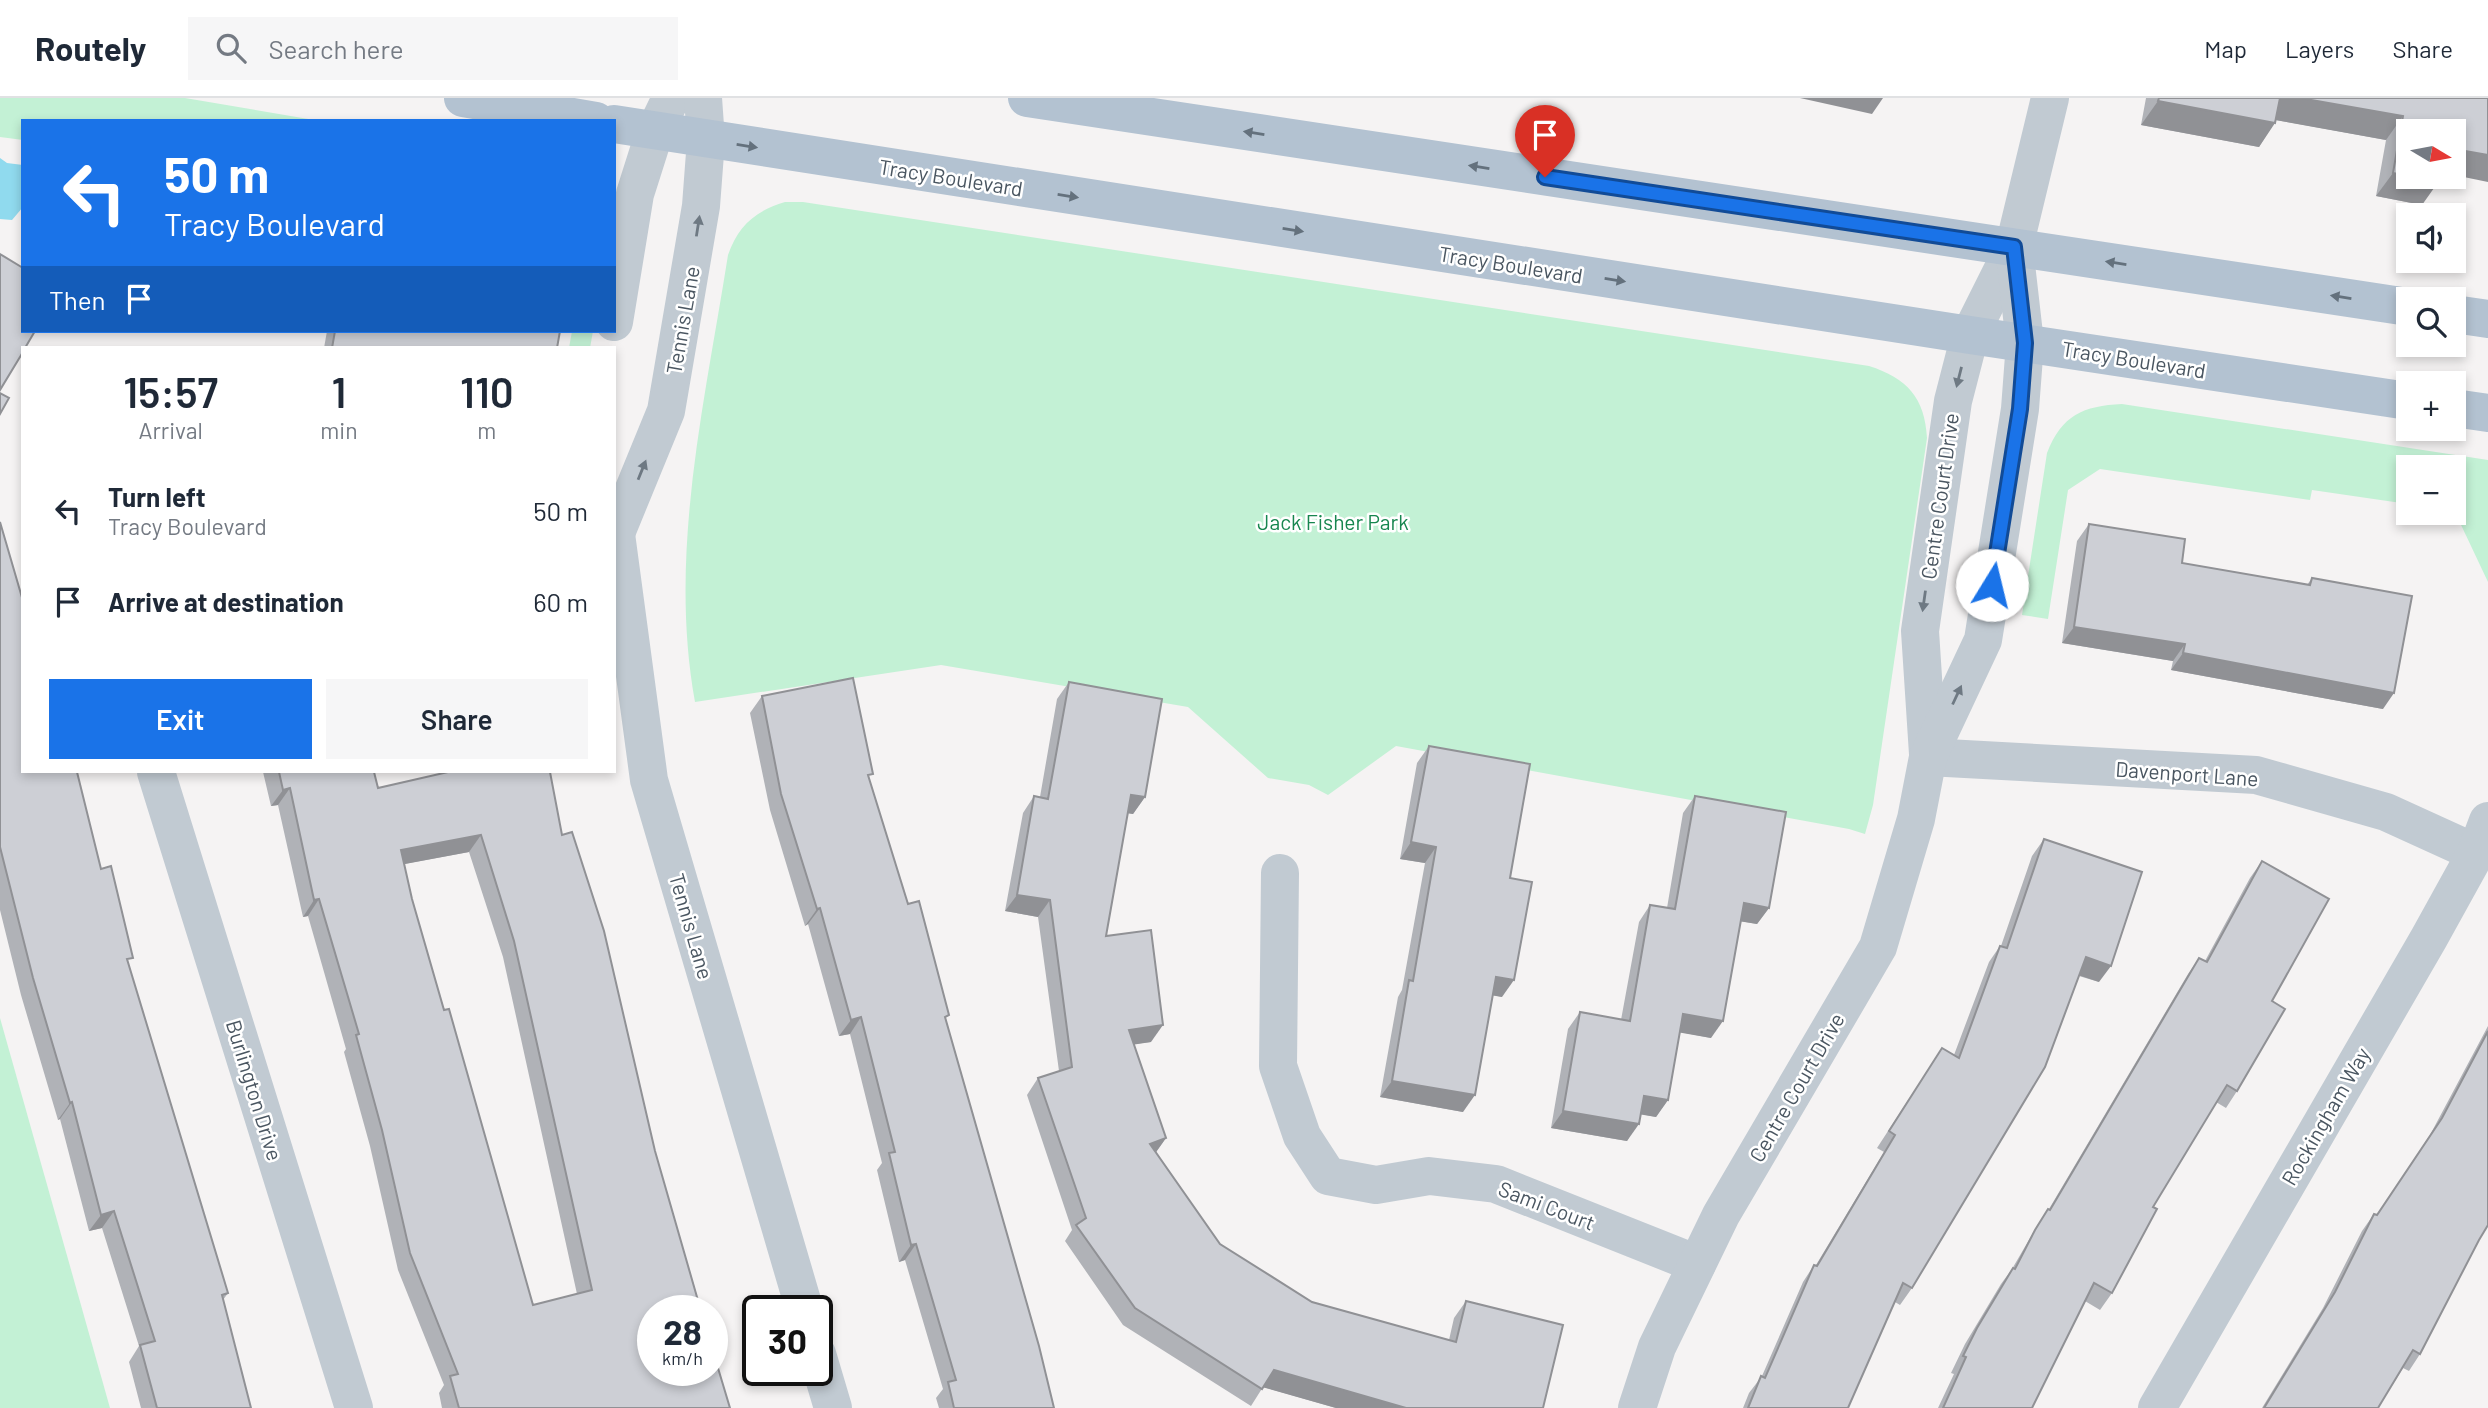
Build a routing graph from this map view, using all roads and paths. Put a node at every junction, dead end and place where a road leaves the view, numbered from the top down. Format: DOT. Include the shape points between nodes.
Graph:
graph roads {
  1 [pos="463,98"];
  2 [pos="703,98"];
  3 [pos="1027,98"];
  4 [pos="2050,98"];
  5 [pos="663,114"];
  6 [pos="584,119"];
  7 [pos="616,124"];
  8 [pos="706,140"];
  9 [pos="2014,247"];
  10 [pos="2396,305"];
  11 [pos="616,310"];
  12 [pos="2466,316"];
  13 [pos="2488,319"];
  14 [pos="1970,335"];
  15 [pos="2025,343"];
  16 [pos="2396,399"];
  17 [pos="2466,410"];
  18 [pos="2488,413"];
  19 [pos="616,527"];
  20 [pos="616,536"];
  21 [pos="1928,757"];
  22 [pos="156,773"];
  23 [pos="2482,837"];
  24 [pos="1280,873"];
  25 [pos="1697,1264"];
  26 [pos="800,1295"];
  27 [pos="826,1386"];
  28 [pos="354,1408"];
  29 [pos="833,1408"];
  30 [pos="1637,1408"];
  31 [pos="2157,1408"];
  1 -- 6 [label="main road"];
  2 -- 8 [label="street, Tennis Lane"];
  9 -- 3 [label="main road, one-way"];
  4 -- 9 [label="street, Centre Court Drive"];
  5 -- 7 [label="main road, Tracy Boulevard"];
  5 -- 8 [label="main road, Tracy Boulevard"];
  5 -- 11 [label="street" via="635,194"];
  8 -- 14 [label="main road, Tracy Boulevard, one-way"];
  19 -- 8 [label="street, Tennis Lane, one-way" via="666,411 701,206"];
  10 -- 9 [label="main road, one-way"];
  9 -- 14 [label="street, Centre Court Drive"];
  9 -- 15 [label="street, Centre Court Drive"];
  12 -- 13 [label="main road"];
  14 -- 15 [label="main road, Tracy Boulevard"];
  14 -- 21 [label="street, Centre Court Drive, one-way" via="1953,401 1920,631"];
  15 -- 16 [label="main road, Tracy Boulevard"];
  21 -- 15 [label="street, Centre Court Drive, one-way" via="1983,640 2020,409"];
  17 -- 18 [label="main road"];
  20 -- 26 [label="street, Tennis Lane" via="649,780"];
  21 -- 23 [label="street, Davenport Lane" via="2256,775"];
  21 -- 25 [label="street, Centre Court Drive" via="1916,819 1878,947"];
  22 -- 28 [label="street, Burlington Drive"];
  23 -- 31 [label="street, Rockingham Way"];
  24 -- 25 [label="street, Sami Court" via="1278,1066 1302,1136 1328,1176 1377,1185 1429,1176 1496,1184"];
  25 -- 30 [label="street, Centre Court Drive" via="1657,1346"];
  27 -- 29 [label="street"];
}
